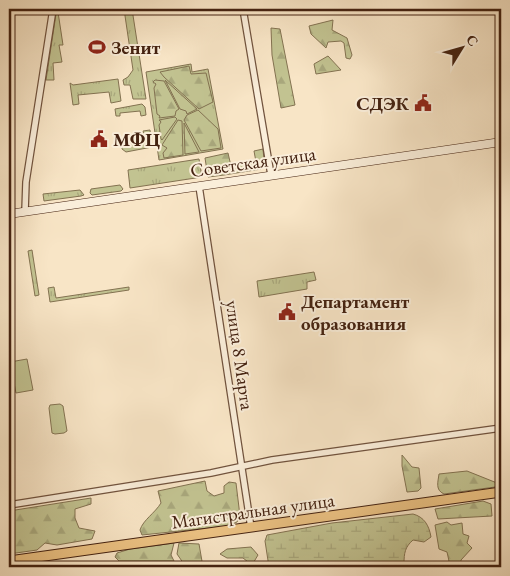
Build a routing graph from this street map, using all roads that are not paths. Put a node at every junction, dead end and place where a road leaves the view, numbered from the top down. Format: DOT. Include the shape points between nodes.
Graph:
graph roads {
  1 [pos="53,9"];
  2 [pos="243,9"];
  3 [pos="501,142"];
  4 [pos="271,175"];
  5 [pos="199,186"];
  6 [pos="25,211"];
  7 [pos="9,214"];
  8 [pos="501,428"];
  9 [pos="242,467"];
  10 [pos="501,492"];
  11 [pos="9,506"];
  12 [pos="251,528"];
  13 [pos="9,561"];
  1 -- 6 [label="street" via="26,182"];
  2 -- 4 [label="street"];
  3 -- 4 [label="main road, Советская улица"];
  4 -- 5 [label="main road, Советская улица"];
  5 -- 6 [label="main road, Советская улица"];
  5 -- 9 [label="street, улица 8 Марта"];
  6 -- 7 [label="main road, Советская улица"];
  8 -- 9 [label="street"];
  9 -- 11 [label="street"];
  9 -- 12 [label="street, улица 8 Марта"];
  10 -- 12 [label="main road, Магистральная улица"];
  12 -- 13 [label="main road, Магистральная улица"];
}
